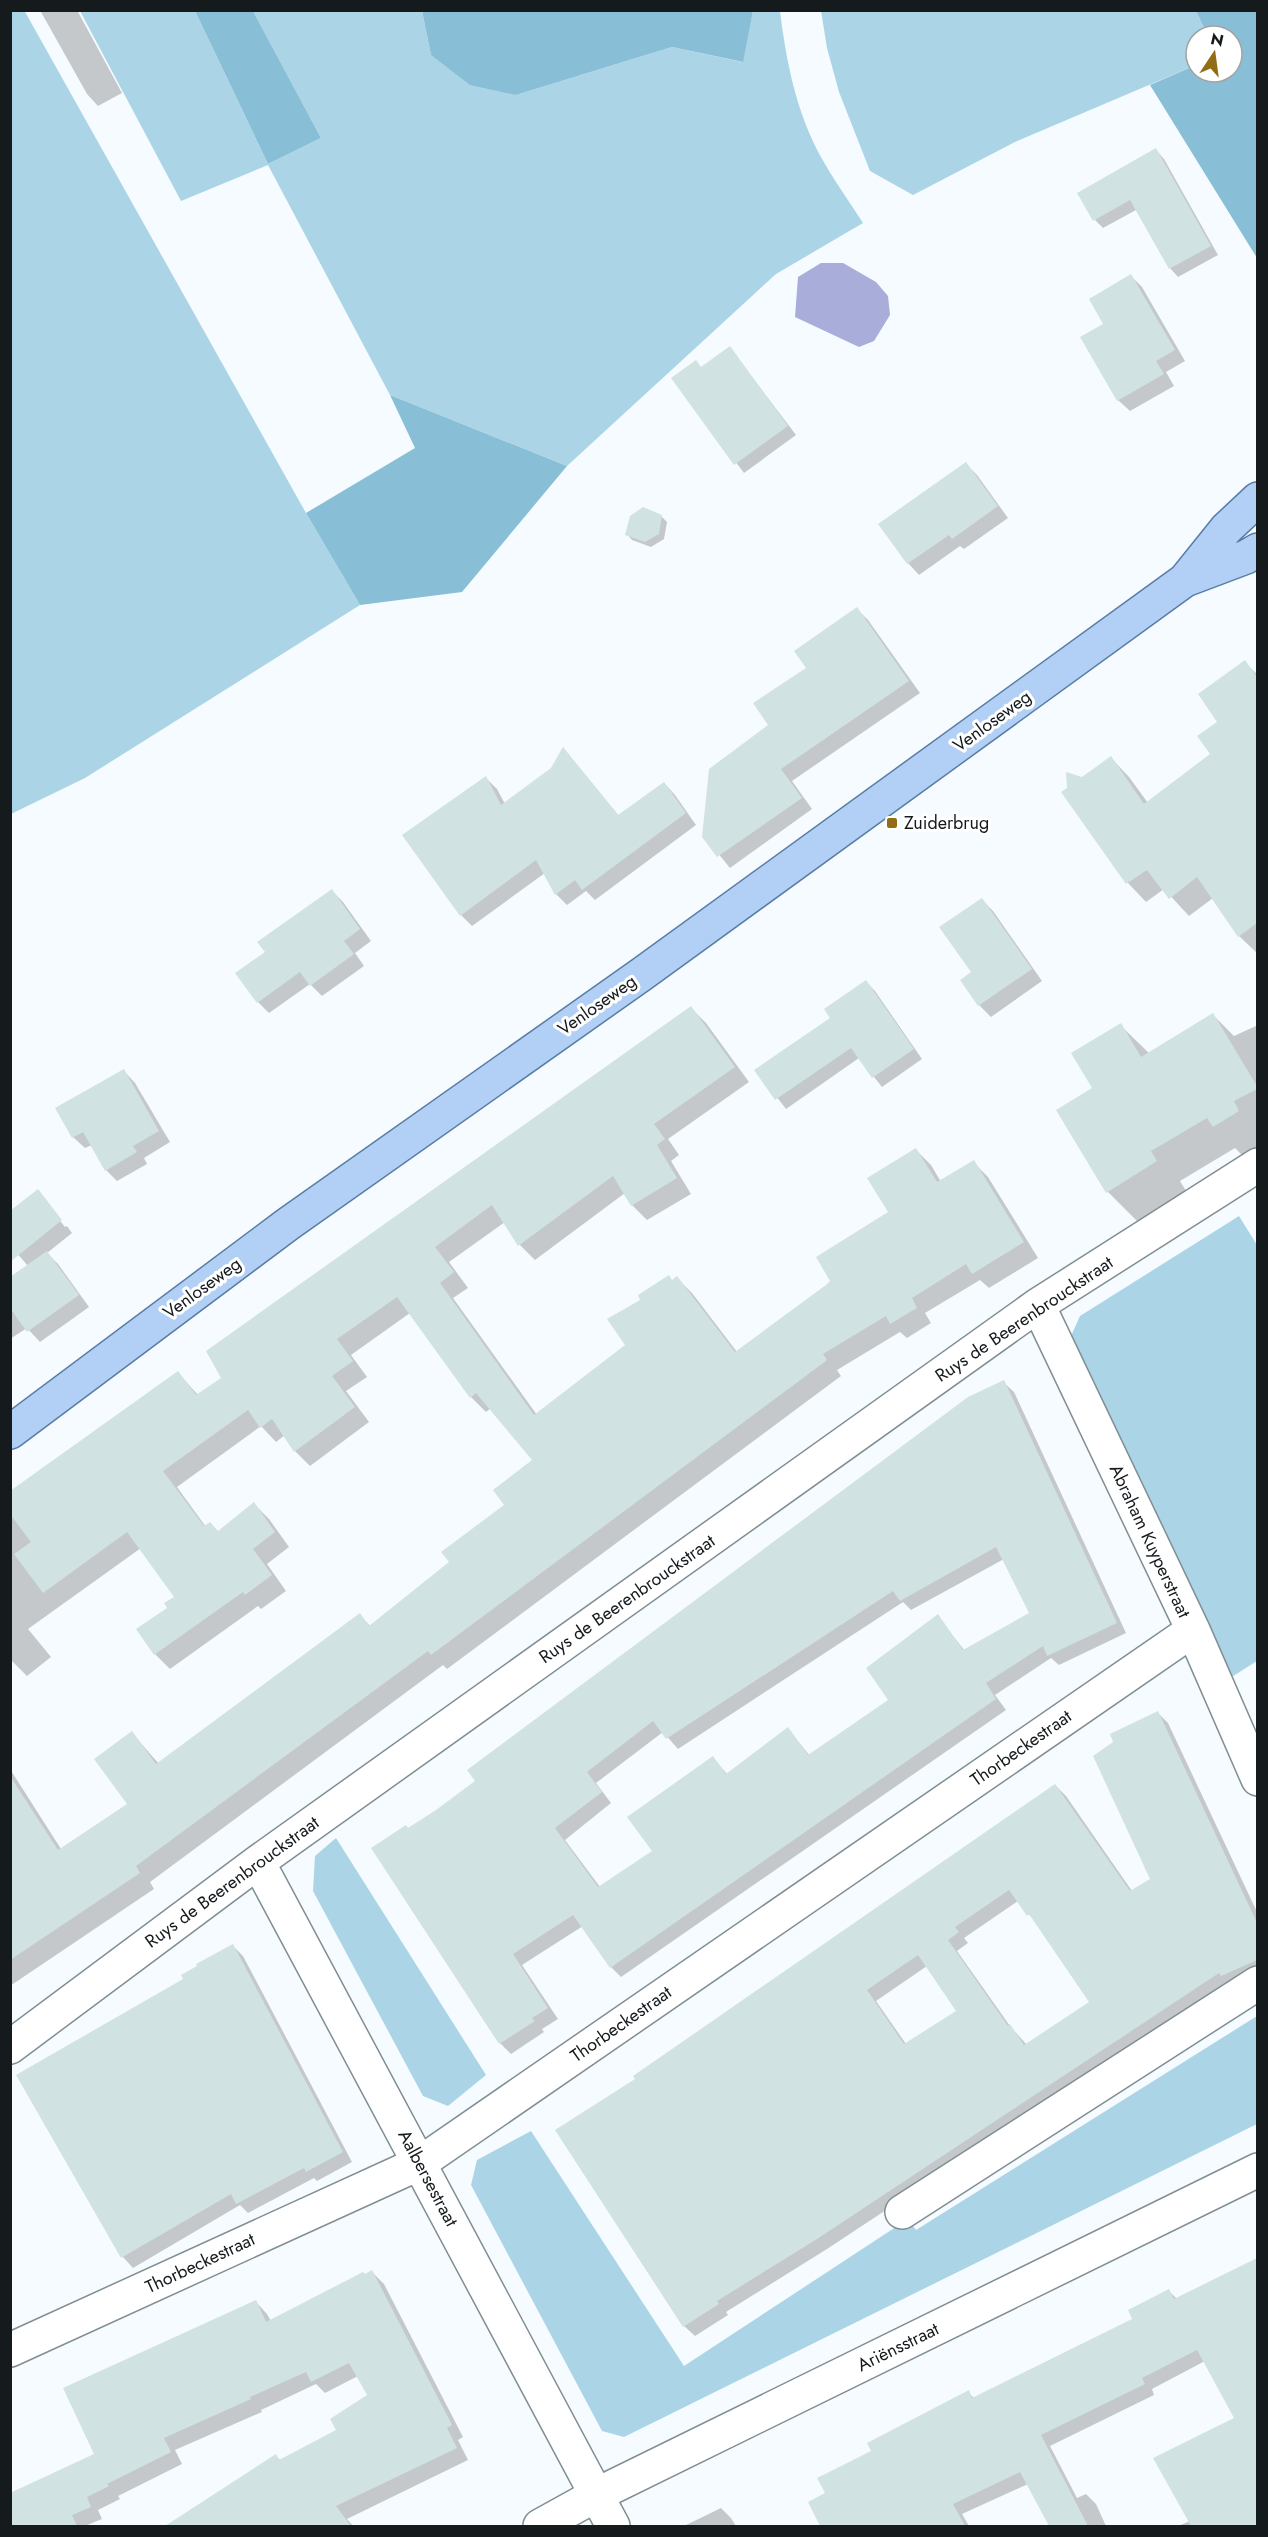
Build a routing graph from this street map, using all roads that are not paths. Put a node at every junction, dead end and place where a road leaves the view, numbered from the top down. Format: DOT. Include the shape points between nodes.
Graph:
graph roads {
  1 [pos="1257,499"];
  2 [pos="1257,550"];
  3 [pos="1185,580"];
  4 [pos="1256,1168"];
  5 [pos="1038,1305"];
  6 [pos="10,1432"];
  7 [pos="1193,1630"];
  8 [pos="1257,1779"];
  9 [pos="258,1862"];
  10 [pos="1257,1983"];
  11 [pos="10,2047"];
  12 [pos="420,2163"];
  13 [pos="1257,2170"];
  14 [pos="902,2212"];
  15 [pos="10,2350"];
  16 [pos="596,2495"];
  17 [pos="540,2526"];
  18 [pos="613,2526"];
  1 -- 3 [label="main road, Venloseweg" via="1226,529"];
  2 -- 3 [label="main road, Venloseweg"];
  3 -- 6 [label="main road, Venloseweg" via="642,974 288,1224"];
  4 -- 5 [label="street, Ruys de Beerenbrouckstraat"];
  5 -- 7 [label="street, Abraham Kuyperstraat"];
  5 -- 9 [label="street, Ruys de Beerenbrouckstraat"];
  7 -- 8 [label="street, Abraham Kuyperstraat"];
  7 -- 12 [label="street, Thorbeckestraat"];
  9 -- 11 [label="street, Ruys de Beerenbrouckstraat"];
  9 -- 12 [label="street, Aalbersestraat"];
  10 -- 14 [label="street"];
  12 -- 15 [label="street, Thorbeckestraat"];
  12 -- 16 [label="street, Aalbersestraat"];
  13 -- 16 [label="street, Ariënsstraat"];
  16 -- 17 [label="street, Ariënsstraat"];
  16 -- 18 [label="street, Aalbersestraat"];
}
